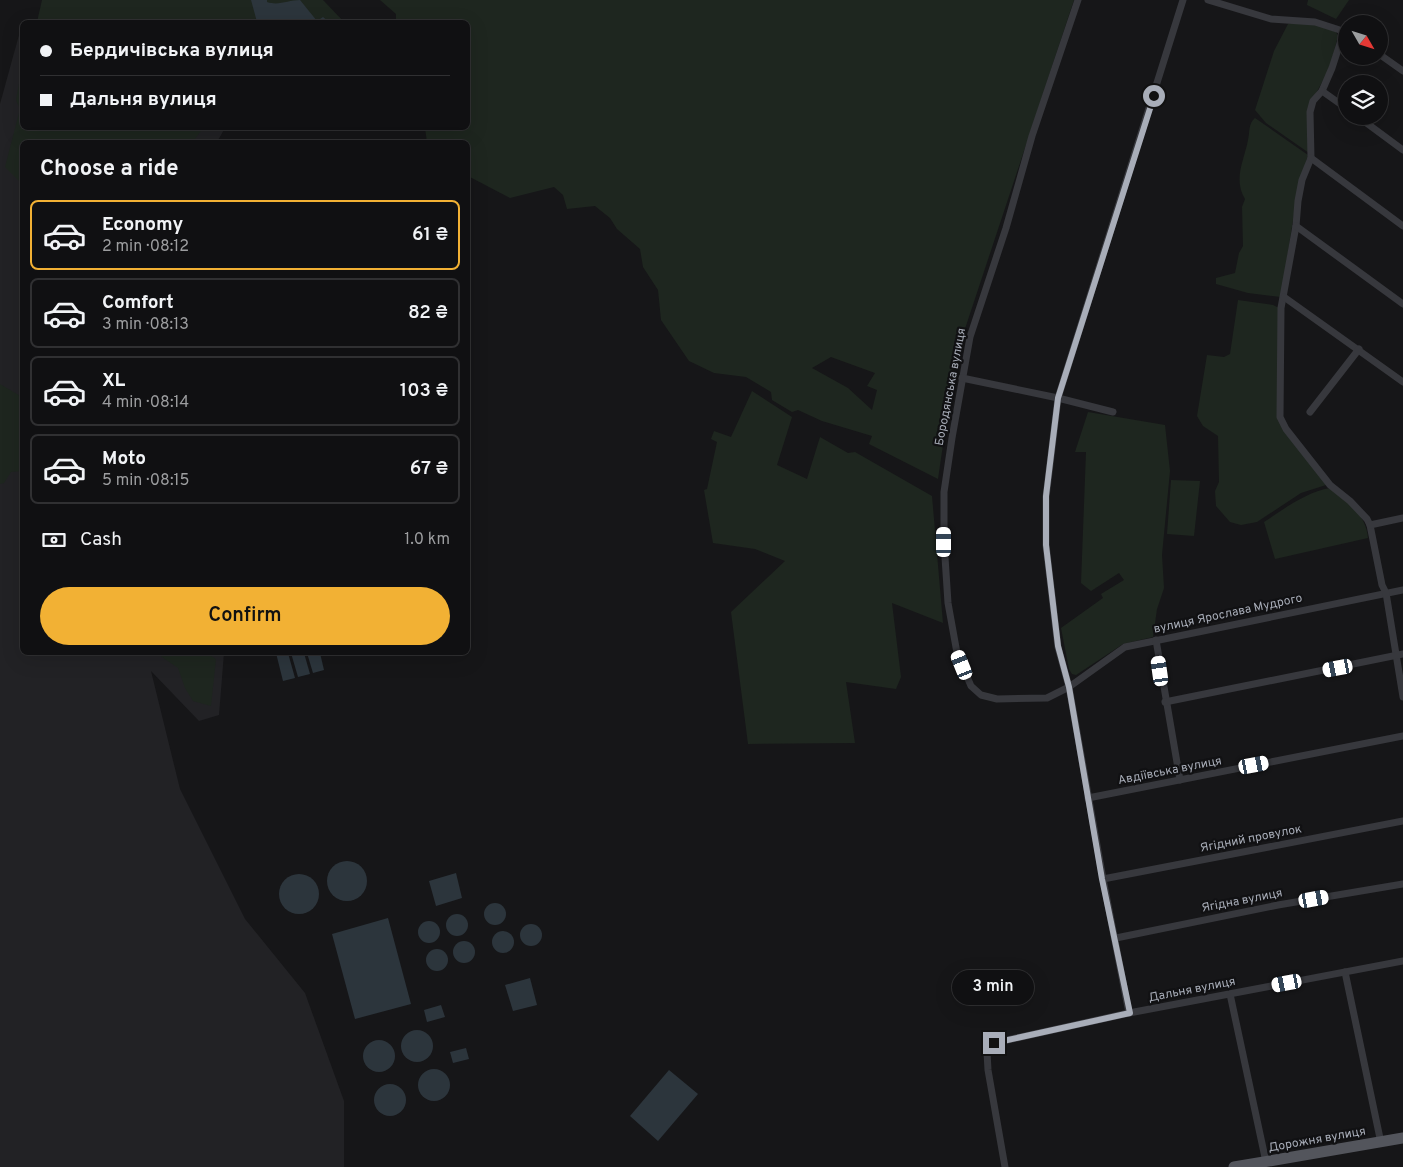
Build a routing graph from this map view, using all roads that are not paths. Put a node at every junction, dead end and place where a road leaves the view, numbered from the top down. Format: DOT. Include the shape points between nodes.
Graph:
graph roads {
  1 [pos="1078,0"];
  2 [pos="1184,0"];
  3 [pos="1208,0"];
  4 [pos="1338,30"];
  5 [pos="1338,50"];
  6 [pos="1388,60"];
  7 [pos="1403,71"];
  8 [pos="1322,91"];
  9 [pos="1338,102"];
  10 [pos="1369,125"];
  11 [pos="1403,150"];
  12 [pos="1311,158"];
  13 [pos="1296,226"];
  14 [pos="1403,226"];
  15 [pos="1284,297"];
  16 [pos="1403,304"];
  17 [pos="1359,349"];
  18 [pos="962,378"];
  19 [pos="1403,382"];
  20 [pos="1058,398"];
  21 [pos="1113,412"];
  22 [pos="1310,412"];
  23 [pos="1403,518"];
  24 [pos="1370,525"];
  25 [pos="1403,590"];
  26 [pos="1386,593"];
  27 [pos="1156,640"];
  28 [pos="1399,655"];
  29 [pos="1069,687"];
  30 [pos="1403,697"];
  31 [pos="1165,702"];
  32 [pos="1403,736"];
  33 [pos="1180,780"];
  34 [pos="1088,798"];
  35 [pos="1403,822"];
  36 [pos="1102,879"];
  37 [pos="1403,884"];
  38 [pos="1116,938"];
  39 [pos="1403,961"];
  40 [pos="1345,972"];
  41 [pos="1230,994"];
  42 [pos="1130,1013"];
  43 [pos="1403,1138"];
  44 [pos="1380,1143"];
  45 [pos="1266,1162"];
  46 [pos="1005,1167"];
  47 [pos="1234,1167"];
  1 -- 18 [label="street, Бородянська вулиця" via="970,337"];
  2 -- 20 [label="street"];
  3 -- 4 [label="street" via="1271,19 1315,22"];
  5 -- 8 [label="street"];
  6 -- 7 [label="street"];
  8 -- 9 [label="street"];
  8 -- 12 [label="street" via="1310,112"];
  10 -- 11 [label="street"];
  12 -- 13 [label="street" via="1302,180"];
  12 -- 14 [label="street"];
  13 -- 15 [label="street"];
  13 -- 16 [label="street"];
  15 -- 17 [label="street"];
  15 -- 24 [label="street" via="1281,308 1280,416 1286,429 1330,485 1350,500"];
  17 -- 19 [label="street"];
  17 -- 22 [label="street"];
  18 -- 20 [label="street"];
  18 -- 29 [label="street, Бородянська вулиця" via="944,492 948,603 957,653 971,686 990,698 1047,698"];
  20 -- 21 [label="street"];
  20 -- 29 [label="street" via="1046,496 1046,545 1058,646"];
  23 -- 24 [label="street"];
  24 -- 26 [label="street"];
  25 -- 26 [label="street, вулиця Ярослава Мудрого"];
  26 -- 27 [label="street, вулиця Ярослава Мудрого"];
  26 -- 28 [label="street"];
  27 -- 29 [label="street, вулиця Ярослава Мудрого" via="1125,647"];
  27 -- 31 [label="street"];
  28 -- 30 [label="street"];
  28 -- 31 [label="street"];
  29 -- 34 [label="street"];
  31 -- 33 [label="street"];
  32 -- 33 [label="street, Авдіївська вулиця"];
  33 -- 34 [label="street, Авдіївська вулиця"];
  34 -- 36 [label="street"];
  35 -- 36 [label="street, Ягідний провулок"];
  36 -- 38 [label="street"];
  37 -- 38 [label="street, Ягідна вулиця"];
  38 -- 42 [label="street"];
  39 -- 40 [label="street, Дальня вулиця"];
  40 -- 41 [label="street, Дальня вулиця"];
  40 -- 44 [label="street"];
  41 -- 42 [label="street, Дальня вулиця"];
  41 -- 45 [label="street"];
  42 -- 46 [label="street, Дальня вулиця" via="994,1043 990,1047 987,1052 988,1070"];
  43 -- 44 [label="main road, Дорожня вулиця"];
  44 -- 45 [label="main road, Дорожня вулиця"];
  45 -- 47 [label="main road, Дорожня вулиця"];
}
